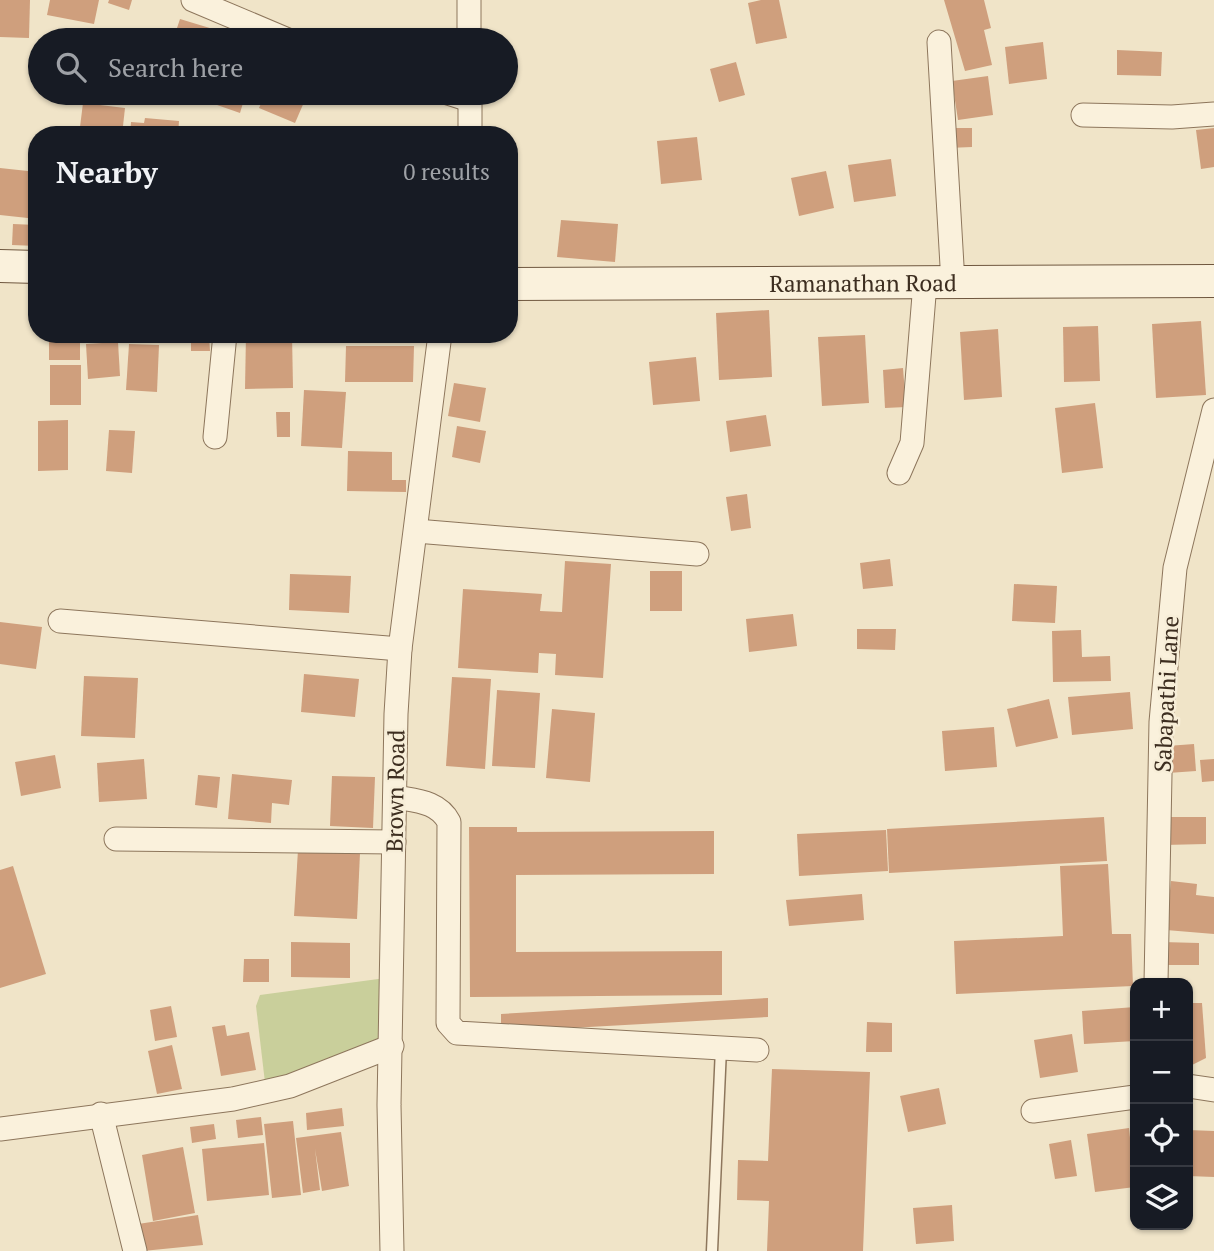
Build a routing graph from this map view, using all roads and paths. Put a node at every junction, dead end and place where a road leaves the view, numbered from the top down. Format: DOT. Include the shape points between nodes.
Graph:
graph roads {
  1 [pos="193,0"];
  2 [pos="469,0"];
  3 [pos="260,28"];
  4 [pos="469,28"];
  5 [pos="939,42"];
  6 [pos="470,105"];
  7 [pos="1214,114"];
  8 [pos="1083,115"];
  9 [pos="470,126"];
  10 [pos="0,266"];
  11 [pos="28,267"];
  12 [pos="1214,281"];
  13 [pos="939,283"];
  14 [pos="518,284"];
  15 [pos="224,343"];
  16 [pos="439,343"];
  17 [pos="1214,410"];
  18 [pos="215,437"];
  19 [pos="899,473"];
  20 [pos="416,531"];
  21 [pos="697,554"];
  22 [pos="60,621"];
  23 [pos="400,649"];
  24 [pos="395,797"];
  25 [pos="116,839"];
  26 [pos="394,842"];
  27 [pos="1156,978"];
  28 [pos="392,1046"];
  29 [pos="721,1048"];
  30 [pos="757,1050"];
  31 [pos="1193,1087"];
  32 [pos="1214,1090"];
  33 [pos="1130,1098"];
  34 [pos="1033,1111"];
  35 [pos="101,1114"];
  36 [pos="0,1129"];
  37 [pos="135,1251"];
  38 [pos="392,1251"];
  39 [pos="712,1251"];
  1 -- 3 [label="street"];
  2 -- 4 [label="street"];
  5 -- 13 [label="street"];
  6 -- 9 [label="street"];
  7 -- 8 [label="street"];
  10 -- 11 [label="main road"];
  12 -- 13 [label="main road, Ramanathan Road"];
  13 -- 14 [label="main road, Ramanathan Road"];
  13 -- 19 [label="street" via="912,443"];
  15 -- 18 [label="street"];
  16 -- 20 [label="street, Brown Road"];
  17 -- 27 [label="street, Sabapathi Lane" via="1175,568 1161,722"];
  20 -- 21 [label="street"];
  20 -- 23 [label="street, Brown Road"];
  22 -- 23 [label="street"];
  23 -- 24 [label="street, Brown Road"];
  24 -- 26 [label="street, Brown Road"];
  24 -- 29 [label="street" via="435,806 449,822 448,1023 457,1033"];
  25 -- 26 [label="street"];
  26 -- 28 [label="street, Brown Road"];
  28 -- 35 [label="street" via="290,1087 178,1108"];
  28 -- 38 [label="street, Brown Road"];
  29 -- 30 [label="street"];
  29 -- 39 [label="lane"];
  31 -- 32 [label="street"];
  33 -- 34 [label="street"];
  35 -- 36 [label="street"];
  35 -- 37 [label="street"];
}
